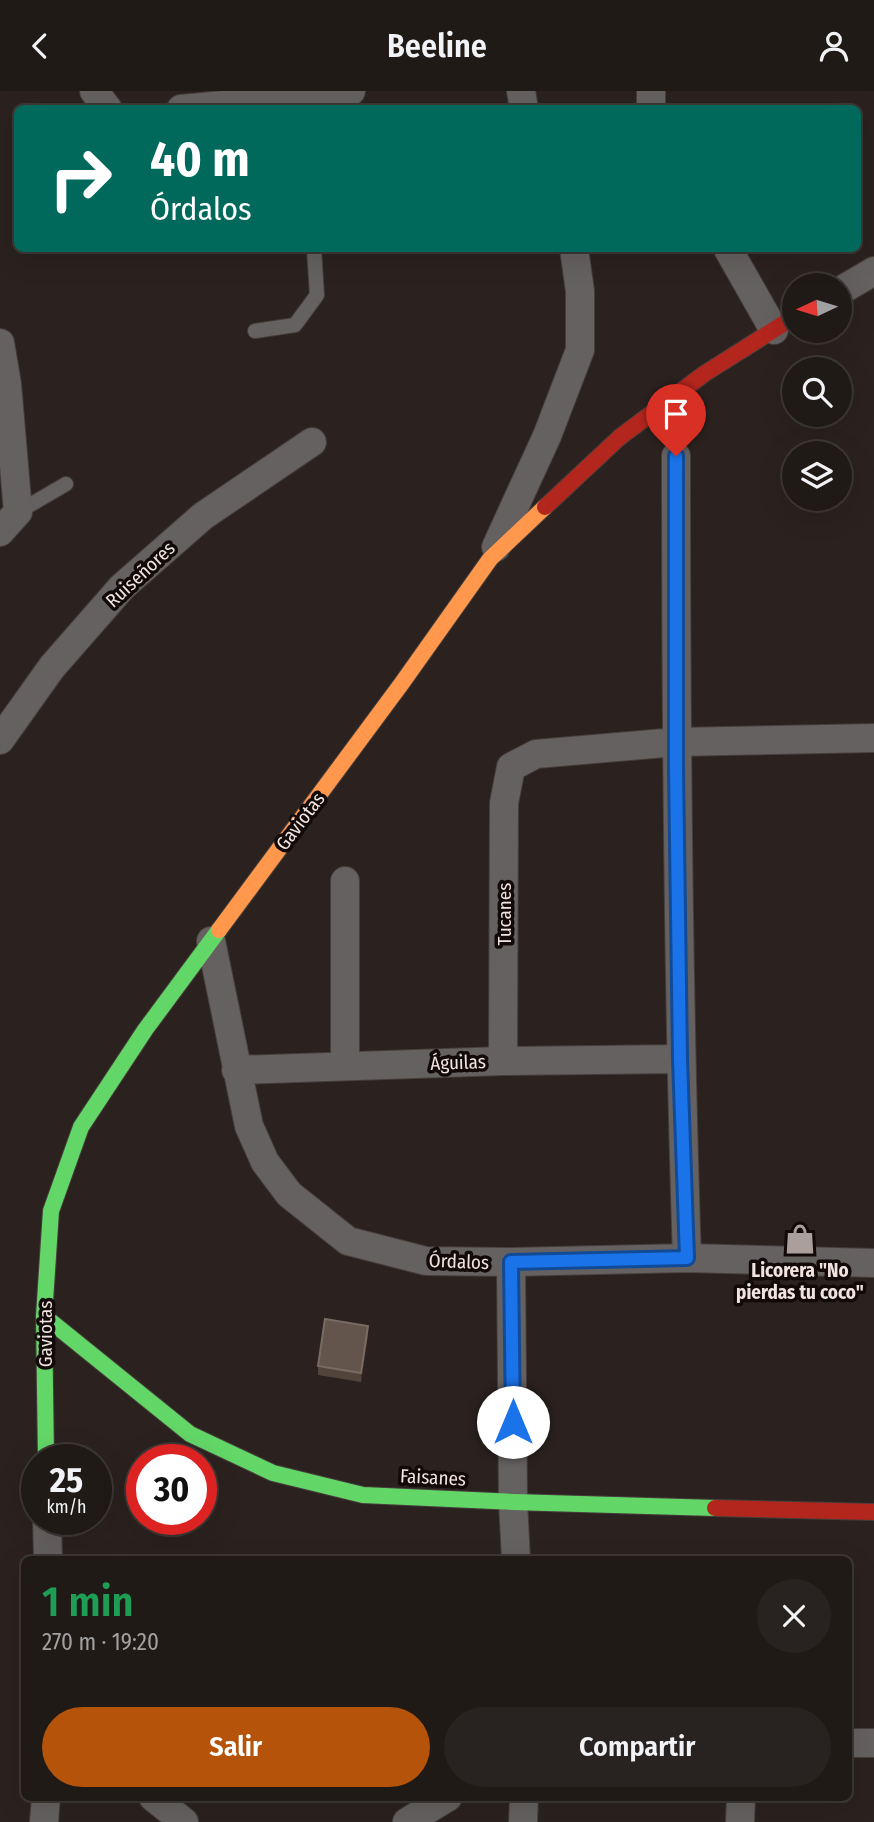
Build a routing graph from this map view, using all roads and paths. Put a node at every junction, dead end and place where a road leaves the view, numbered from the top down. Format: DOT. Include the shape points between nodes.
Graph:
graph roads {
  1 [pos="94,91"];
  2 [pos="351,91"];
  3 [pos="308,99"];
  4 [pos="105,105"];
  5 [pos="232,105"];
  6 [pos="314,252"];
  7 [pos="574,252"];
  8 [pos="730,252"];
  9 [pos="874,271"];
  10 [pos="852,284"];
  11 [pos="782,320"];
  12 [pos="782,324"];
  13 [pos="256,331"];
  14 [pos="0,343"];
  15 [pos="312,442"];
  16 [pos="676,456"];
  17 [pos="66,484"];
  18 [pos="9,522"];
  19 [pos="490,559"];
  20 [pos="874,738"];
  21 [pos="0,740"];
  22 [pos="676,742"];
  23 [pos="345,881"];
  24 [pos="211,941"];
  25 [pos="680,1059"];
  26 [pos="503,1061"];
  27 [pos="345,1065"];
  28 [pos="236,1070"];
  29 [pos="687,1258"];
  30 [pos="511,1262"];
  31 [pos="874,1263"];
  32 [pos="44,1316"];
  33 [pos="46,1444"];
  34 [pos="513,1502"];
  35 [pos="874,1512"];
  36 [pos="47,1535"];
  37 [pos="48,1556"];
  38 [pos="516,1556"];
  39 [pos="852,1743"];
  40 [pos="874,1743"];
  41 [pos="47,1801"];
  42 [pos="158,1801"];
  43 [pos="441,1801"];
  44 [pos="524,1801"];
  45 [pos="741,1801"];
  46 [pos="44,1822"];
  47 [pos="184,1822"];
  48 [pos="407,1822"];
  49 [pos="523,1822"];
  50 [pos="740,1822"];
  1 -- 4 [label="street"];
  2 -- 3 [label="street"];
  3 -- 5 [label="street"];
  6 -- 13 [label="lane" via="317,295 295,325"];
  7 -- 19 [label="street" via="580,350 547,436"];
  8 -- 11 [label="street"];
  9 -- 10 [label="street"];
  12 -- 19 [label="street, Gaviotas" via="704,374 620,437"];
  14 -- 18 [label="street" via="7,384"];
  15 -- 21 [label="street, Ruiseñores" via="203,516 122,587 52,667"];
  16 -- 22 [label="street"];
  17 -- 18 [label="lane"];
  19 -- 24 [label="street, Gaviotas"];
  20 -- 22 [label="street"];
  22 -- 25 [label="street"];
  22 -- 26 [label="street, Tucanes" via="536,754 512,767 504,803"];
  23 -- 27 [label="street"];
  24 -- 28 [label="street, Órdalos"];
  24 -- 32 [label="street, Gaviotas" via="81,1127 51,1211"];
  25 -- 26 [label="street, Águilas"];
  25 -- 29 [label="street"];
  26 -- 27 [label="street, Águilas"];
  27 -- 28 [label="street, Águilas"];
  28 -- 30 [label="street, Órdalos" via="248,1126 265,1162 289,1194 348,1241 426,1261"];
  29 -- 30 [label="street, Órdalos"];
  29 -- 31 [label="street, Órdalos"];
  30 -- 34 [label="street"];
  32 -- 33 [label="street, Gaviotas"];
  32 -- 34 [label="street, Faisanes" via="190,1434 273,1473 363,1495"];
  34 -- 35 [label="street, Faisanes"];
  34 -- 38 [label="street"];
  36 -- 37 [label="street"];
  39 -- 40 [label="street"];
  41 -- 46 [label="street"];
  42 -- 47 [label="street"];
  43 -- 48 [label="street"];
  44 -- 49 [label="street"];
  45 -- 50 [label="street"];
}
